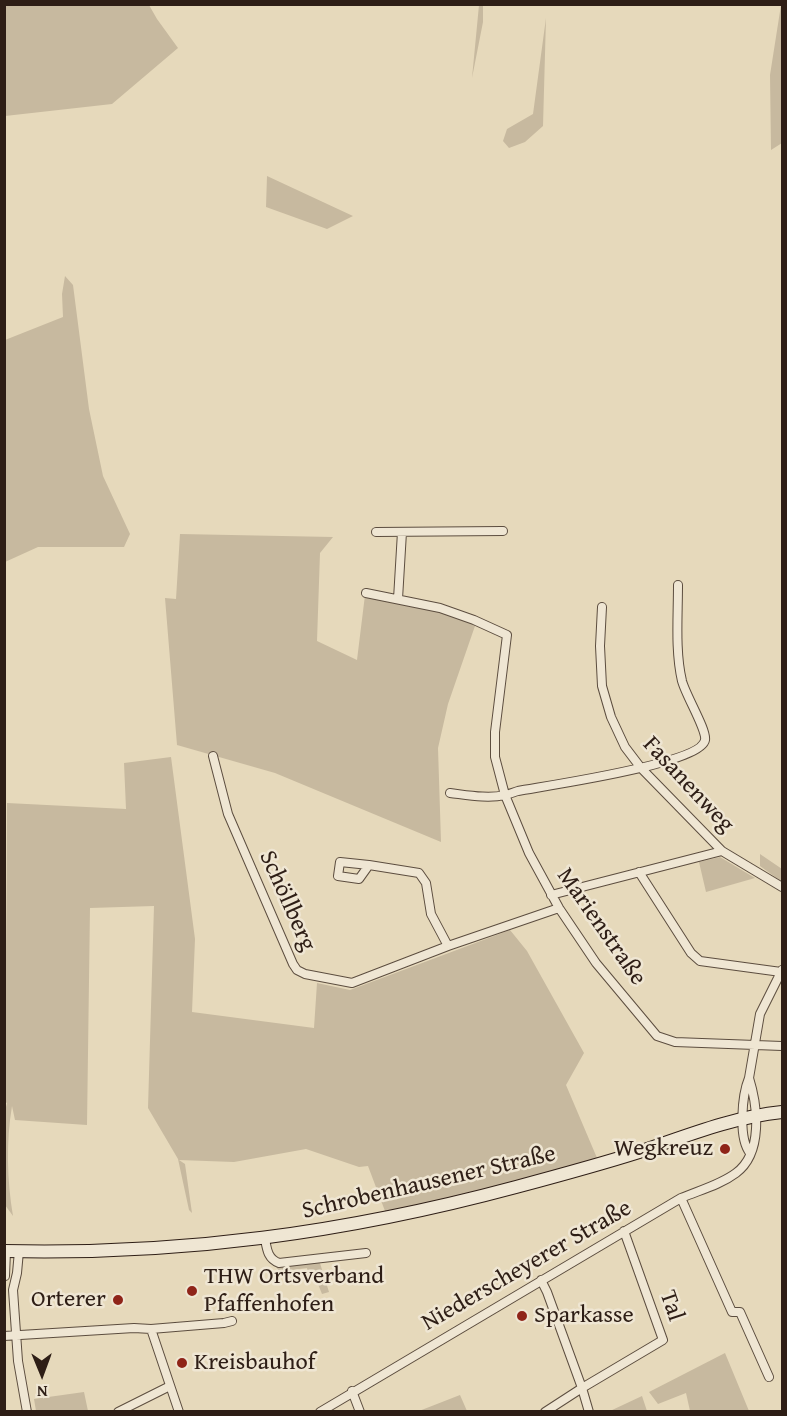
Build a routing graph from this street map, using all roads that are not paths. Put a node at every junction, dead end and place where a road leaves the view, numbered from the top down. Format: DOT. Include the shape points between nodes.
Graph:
graph roads {
  1 [pos="503,531"];
  2 [pos="376,532"];
  3 [pos="402,532"];
  4 [pos="678,585"];
  5 [pos="366,593"];
  6 [pos="398,599"];
  7 [pos="602,608"];
  8 [pos="213,756"];
  9 [pos="640,768"];
  10 [pos="450,793"];
  11 [pos="505,795"];
  12 [pos="722,851"];
  13 [pos="369,865"];
  14 [pos="639,872"];
  15 [pos="783,887"];
  16 [pos="551,895"];
  17 [pos="559,908"];
  18 [pos="448,946"];
  19 [pos="782,971"];
  20 [pos="754,1044"];
  21 [pos="783,1046"];
  22 [pos="783,1112"];
  23 [pos="749,1117"];
  24 [pos="681,1198"];
  25 [pos="624,1231"];
  26 [pos="265,1239"];
  27 [pos="5,1251"];
  28 [pos="19,1251"];
  29 [pos="366,1253"];
  30 [pos="5,1276"];
  31 [pos="541,1280"];
  32 [pos="13,1290"];
  33 [pos="232,1320"];
  34 [pos="151,1329"];
  35 [pos="16,1335"];
  36 [pos="4,1336"];
  37 [pos="769,1377"];
  38 [pos="170,1386"];
  39 [pos="582,1388"];
  40 [pos="352,1391"];
  41 [pos="27,1412"];
  42 [pos="118,1412"];
  43 [pos="179,1412"];
  44 [pos="320,1412"];
  45 [pos="360,1412"];
  46 [pos="545,1412"];
  47 [pos="589,1412"];
  1 -- 3 [label="street"];
  2 -- 3 [label="street"];
  3 -- 6 [label="street"];
  4 -- 9 [label="street" via="681,673 704,732 704,745"];
  5 -- 6 [label="street"];
  6 -- 11 [label="street, Marienstraße" via="440,608 507,634 494,746"];
  7 -- 9 [label="street, Fasanenweg" via="604,696 617,731"];
  8 -- 18 [label="street, Schöllberg" via="228,814 297,970 352,983"];
  9 -- 11 [label="street"];
  9 -- 12 [label="street, Fasanenweg"];
  10 -- 11 [label="street"];
  11 -- 16 [label="street, Marienstraße"];
  12 -- 14 [label="street"];
  12 -- 15 [label="street, Fasanenweg"];
  13 -- 18 [label="street" via="424,877 431,914"];
  14 -- 16 [label="street"];
  14 -- 19 [label="street" via="700,961"];
  16 -- 17 [label="street, Marienstraße"];
  17 -- 18 [label="street, Schöllberg"];
  17 -- 20 [label="street, Marienstraße" via="596,963 657,1036 675,1042"];
  19 -- 20 [label="street, Niederscheyerer Straße" via="760,1014"];
  20 -- 21 [label="street, Marienstraße"];
  20 -- 23 [label="street, Niederscheyerer Straße"];
  22 -- 23 [label="main road, Schrobenhausener Straße"];
  23 -- 24 [label="street, Niederscheyerer Straße" via="755,1140 746,1165 715,1185"];
  23 -- 26 [label="main road, Schrobenhausener Straße" via="600,1165 442,1207"];
  24 -- 25 [label="street, Niederscheyerer Straße"];
  24 -- 37 [label="street" via="732,1312 740,1312"];
  25 -- 31 [label="street, Niederscheyerer Straße"];
  25 -- 39 [label="street, Tal" via="663,1340"];
  26 -- 28 [label="main road, Schrobenhausener Straße" via="125,1251"];
  26 -- 29 [label="street" via="269,1256 279,1263"];
  27 -- 28 [label="main road, Schrobenhausener Straße"];
  27 -- 30 [label="street"];
  28 -- 32 [label="street"];
  30 -- 32 [label="street"];
  31 -- 39 [label="street"];
  31 -- 40 [label="street, Niederscheyerer Straße"];
  32 -- 35 [label="street"];
  33 -- 34 [label="street"];
  34 -- 35 [label="street"];
  34 -- 38 [label="street"];
  35 -- 36 [label="street"];
  35 -- 41 [label="street"];
  38 -- 42 [label="street"];
  38 -- 43 [label="street"];
  39 -- 46 [label="street, Tal"];
  39 -- 47 [label="street"];
  40 -- 44 [label="street, Niederscheyerer Straße"];
  40 -- 45 [label="street"];
}
